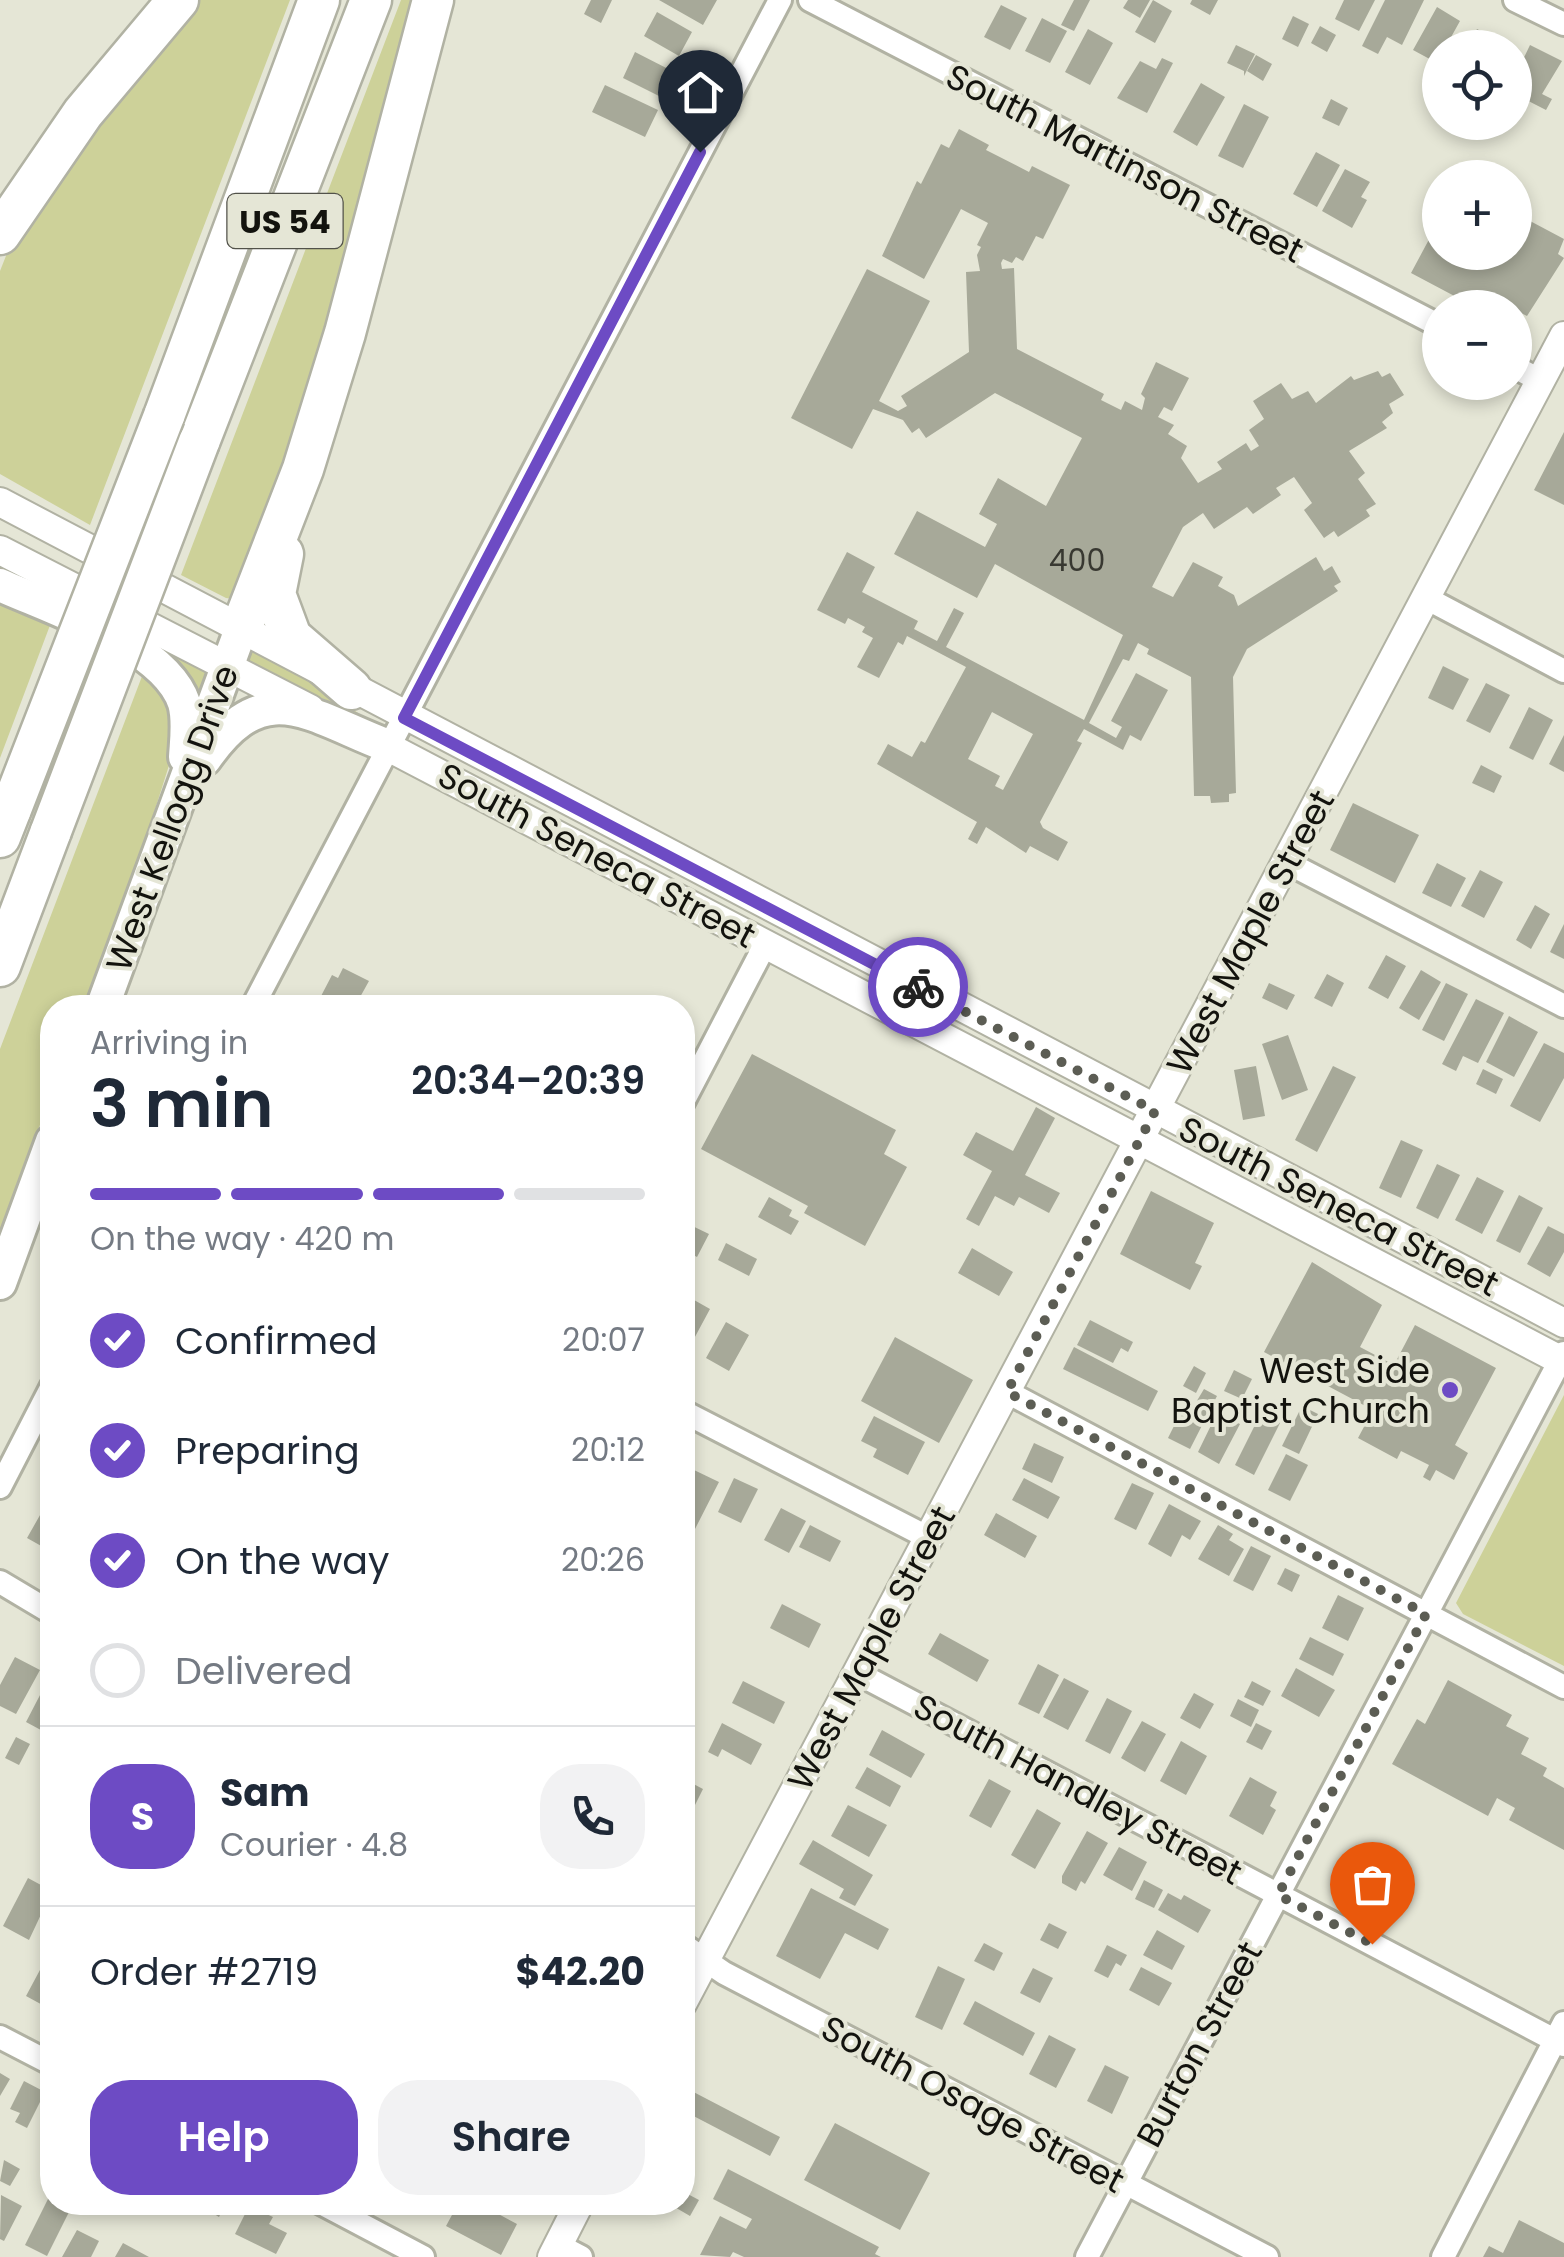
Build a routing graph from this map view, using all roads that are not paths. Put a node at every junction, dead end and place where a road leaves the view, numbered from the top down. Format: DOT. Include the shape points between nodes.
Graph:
graph roads {
  1 [pos="178,0"];
  2 [pos="319,0"];
  3 [pos="371,0"];
  4 [pos="433,0"];
  5 [pos="780,0"];
  6 [pos="810,0"];
  7 [pos="1516,0"];
  8 [pos="1564,24"];
  9 [pos="0,234"];
  10 [pos="1422,317"];
  11 [pos="1562,344"];
  12 [pos="1532,375"];
  13 [pos="1542,380"];
  14 [pos="303,469"];
  15 [pos="0,502"];
  16 [pos="0,550"];
  17 [pos="0,585"];
  18 [pos="1426,598"];
  19 [pos="242,629"];
  20 [pos="226,668"];
  21 [pos="1564,670"];
  22 [pos="351,690"];
  23 [pos="396,732"];
  24 [pos="182,792"];
  25 [pos="5,823"];
  26 [pos="1286,862"];
  27 [pos="766,943"];
  28 [pos="0,966"];
  29 [pos="107,995"];
  30 [pos="259,995"];
  31 [pos="1564,1006"];
  32 [pos="695,1079"];
  33 [pos="1155,1111"];
  34 [pos="1139,1141"];
  35 [pos="40,1175"];
  36 [pos="0,1283"];
  37 [pos="1564,1322"];
  38 [pos="1563,1358"];
  39 [pos="1007,1392"];
  40 [pos="40,1409"];
  41 [pos="695,1418"];
  42 [pos="0,1487"];
  43 [pos="929,1538"];
  44 [pos="0,1582"];
  45 [pos="40,1606"];
  46 [pos="1426,1614"];
  47 [pos="858,1673"];
  48 [pos="1564,1687"];
  49 [pos="1278,1895"];
  50 [pos="695,1950"];
  51 [pos="695,1953"];
  52 [pos="1561,2036"];
  53 [pos="0,2037"];
  54 [pos="40,2058"];
  55 [pos="1126,2184"];
  56 [pos="344,2215"];
  57 [pos="576,2215"];
  58 [pos="564,2253"];
  59 [pos="423,2257"];
  60 [pos="1087,2257"];
  61 [pos="1267,2257"];
  62 [pos="1443,2257"];
  1 -- 9 [label="highway" via="83,112"];
  2 -- 25 [label="highway, US 54, bridge"];
  3 -- 28 [label="highway, US 54, bridge"];
  4 -- 14 [label="highway"];
  5 -- 23 [label="street"];
  6 -- 10 [label="street, South Martinson Street"];
  7 -- 8 [label="street"];
  11 -- 13 [label="street, West Maple Street"];
  12 -- 13 [label="street"];
  13 -- 18 [label="street, West Maple Street"];
  14 -- 19 [label="highway"];
  14 -- 22 [label="highway" via="276,594 291,637"];
  15 -- 19 [label="street, South Seneca Street"];
  16 -- 20 [label="street, South Seneca Street"];
  17 -- 24 [label="main road" via="142,652 162,669 184,705"];
  18 -- 21 [label="street"];
  18 -- 26 [label="street, West Maple Street"];
  19 -- 20 [label="main road, West Kellogg Drive"];
  19 -- 22 [label="street, South Seneca Street"];
  20 -- 23 [label="street, South Seneca Street"];
  20 -- 24 [label="main road, West Kellogg Drive"];
  22 -- 23 [label="street, South Seneca Street"];
  23 -- 24 [label="main road" via="286,707 262,708 233,722"];
  23 -- 27 [label="street, South Seneca Street"];
  23 -- 30 [label="street"];
  23 -- 33 [label="street, South Seneca Street"];
  24 -- 29 [label="main road, West Kellogg Drive"];
  26 -- 31 [label="street"];
  26 -- 33 [label="street, West Maple Street"];
  27 -- 32 [label="street"];
  27 -- 34 [label="street, South Seneca Street"];
  33 -- 34 [label="street, West Maple Street"];
  33 -- 37 [label="street, South Seneca Street"];
  34 -- 38 [label="street, South Seneca Street"];
  34 -- 39 [label="street, West Maple Street"];
  35 -- 36 [label="main road"];
  38 -- 46 [label="street, Burton Street"];
  39 -- 43 [label="street, West Maple Street"];
  39 -- 46 [label="street"];
  40 -- 42 [label="street"];
  41 -- 43 [label="street"];
  43 -- 47 [label="street, West Maple Street"];
  44 -- 45 [label="street"];
  46 -- 48 [label="street"];
  46 -- 49 [label="street, Burton Street"];
  47 -- 49 [label="street, South Handley Street"];
  47 -- 50 [label="street, West Maple Street"];
  49 -- 52 [label="street, South Handley Street"];
  49 -- 55 [label="street, Burton Street"];
  51 -- 55 [label="street, South Osage Street"];
  52 -- 62 [label="street"];
  53 -- 54 [label="street"];
  55 -- 60 [label="street, Burton Street"];
  55 -- 61 [label="street, South Osage Street"];
  56 -- 59 [label="street"];
  57 -- 58 [label="street"];
}
